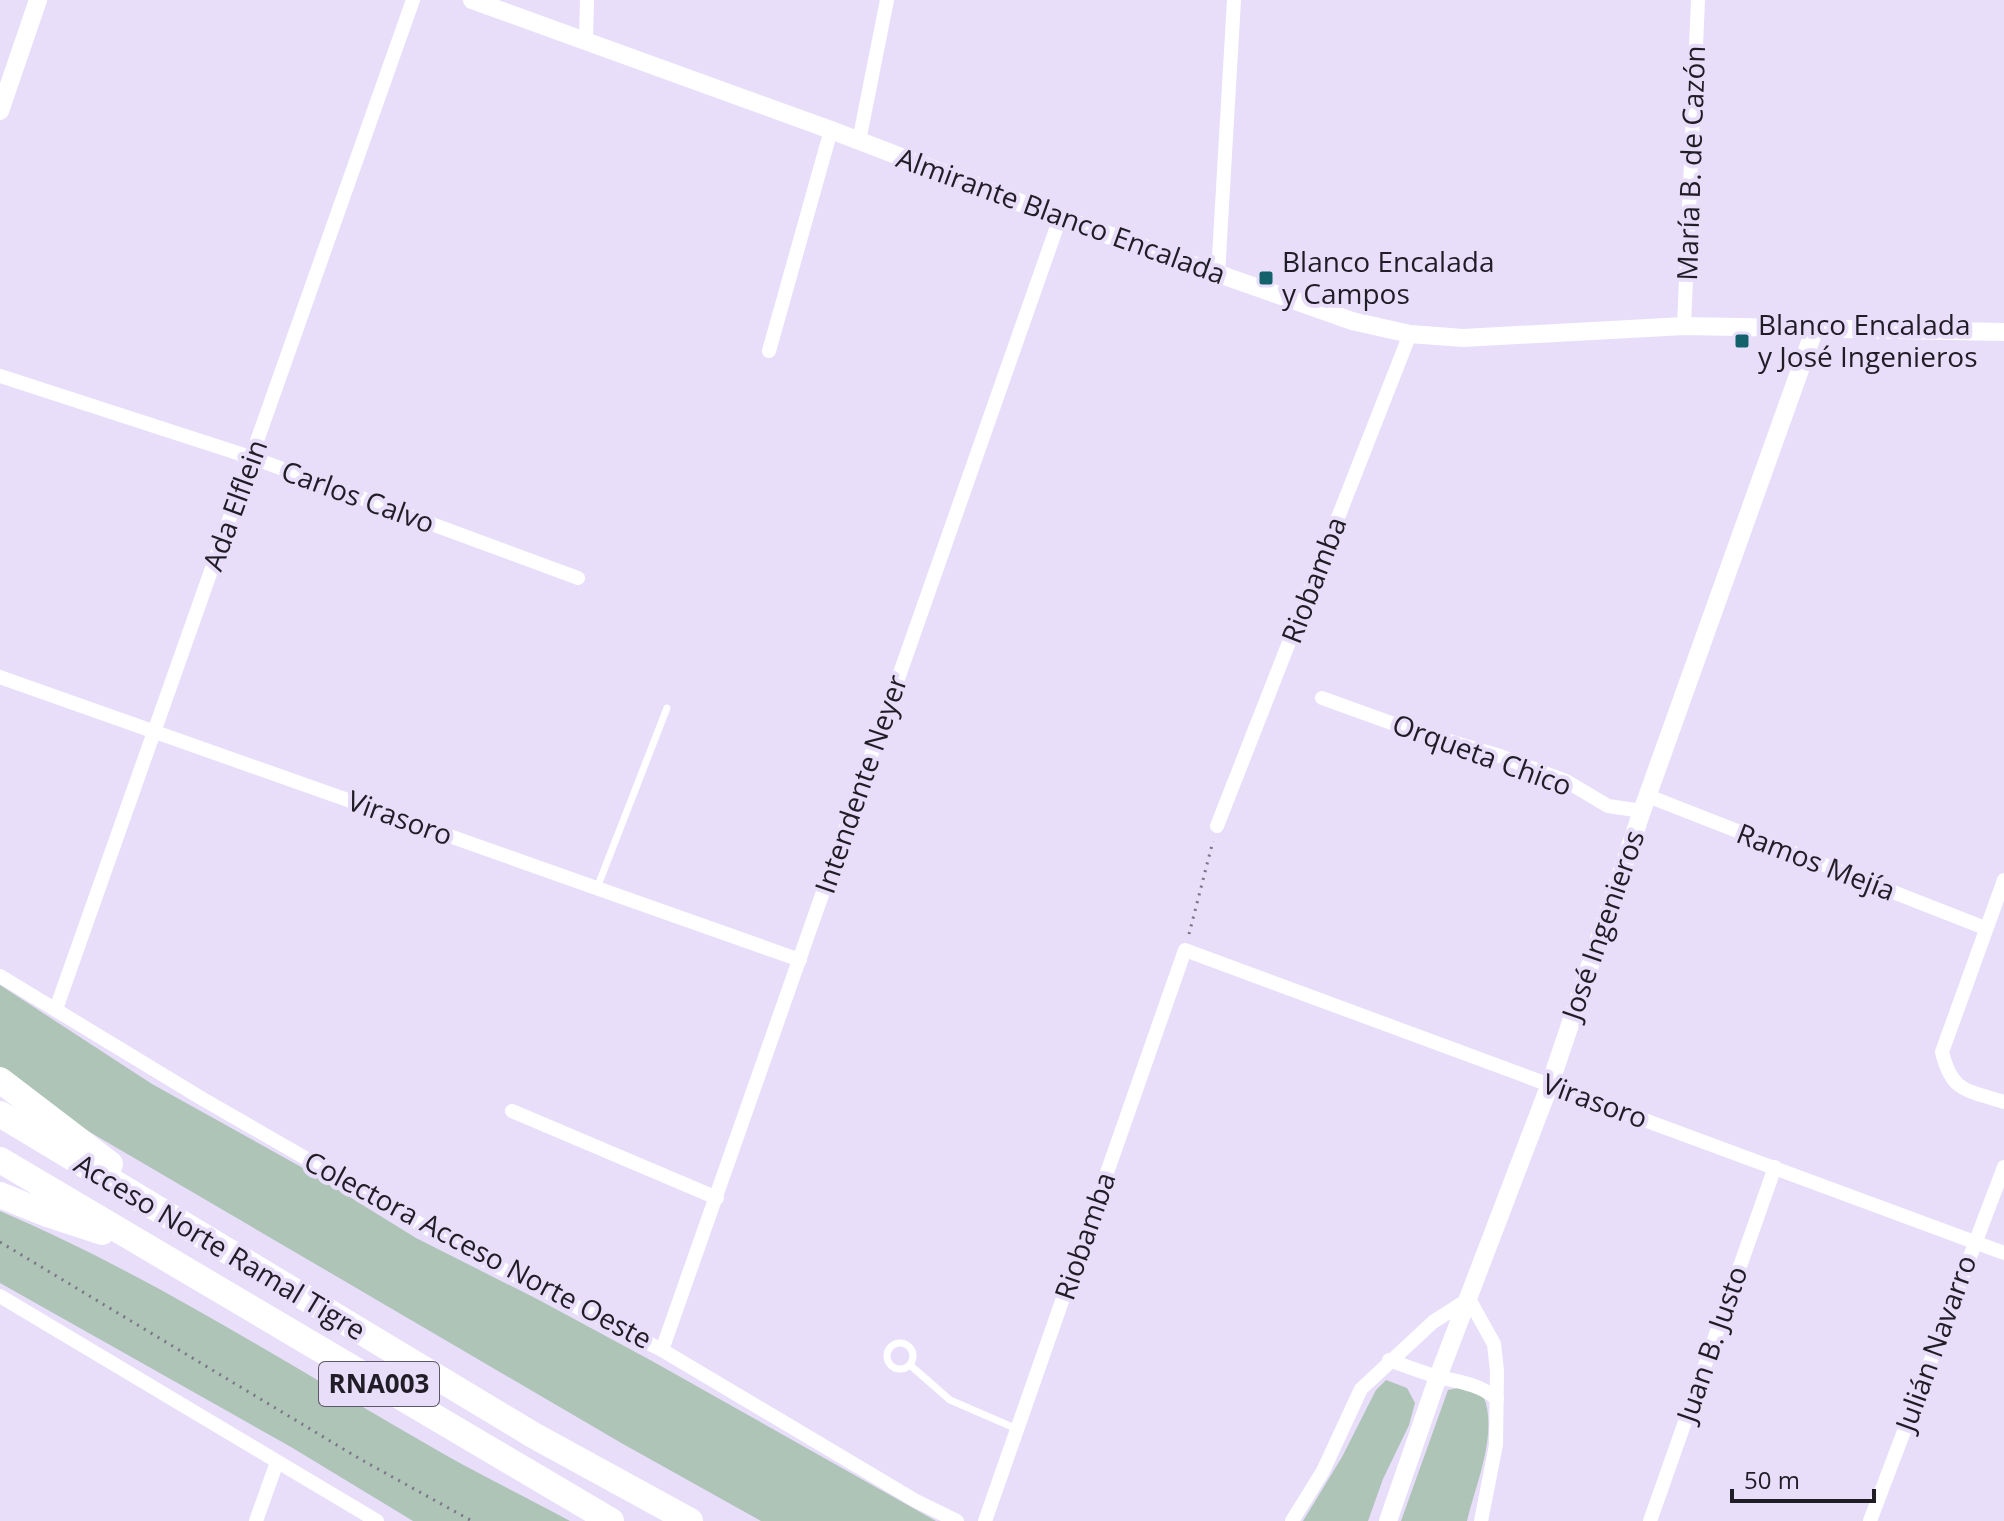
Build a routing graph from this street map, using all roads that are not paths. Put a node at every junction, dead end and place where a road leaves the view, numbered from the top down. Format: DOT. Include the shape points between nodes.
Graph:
graph roads {
  1 [pos="38,0"];
  2 [pos="413,0"];
  3 [pos="472,0"];
  4 [pos="587,0"];
  5 [pos="887,0"];
  6 [pos="1234,0"];
  7 [pos="1698,0"];
  8 [pos="586,40"];
  9 [pos="0,111"];
  10 [pos="831,130"];
  11 [pos="859,141"];
  12 [pos="1060,218"];
  13 [pos="1218,274"];
  14 [pos="1684,326"];
  15 [pos="1815,328"];
  16 [pos="2004,332"];
  17 [pos="1410,334"];
  18 [pos="769,351"];
  19 [pos="0,376"];
  20 [pos="253,458"];
  21 [pos="578,578"];
  22 [pos="0,677"];
  23 [pos="1322,698"];
  24 [pos="667,708"];
  25 [pos="154,730"];
  26 [pos="1645,804"];
  27 [pos="1217,826"];
  28 [pos="2004,880"];
  29 [pos="597,888"];
  30 [pos="1985,928"];
  31 [pos="1185,950"];
  32 [pos="800,960"];
  33 [pos="0,976"];
  34 [pos="56,1009"];
  35 [pos="0,1080"];
  36 [pos="1550,1084"];
  37 [pos="2004,1102"];
  38 [pos="512,1111"];
  39 [pos="0,1114"];
  40 [pos="0,1160"];
  41 [pos="1775,1167"];
  42 [pos="2004,1167"];
  43 [pos="0,1195"];
  44 [pos="717,1198"];
  45 [pos="1975,1241"];
  46 [pos="147,1248"];
  47 [pos="229,1253"];
  48 [pos="2004,1253"];
  49 [pos="0,1296"];
  50 [pos="1469,1299"];
  51 [pos="662,1350"];
  52 [pos="1389,1360"];
  53 [pos="910,1365"];
  54 [pos="1438,1377"];
  55 [pos="1497,1399"];
  56 [pos="1017,1429"];
  57 [pos="277,1462"];
  58 [pos="256,1521"];
  59 [pos="377,1521"];
  60 [pos="611,1521"];
  61 [pos="690,1521"];
  62 [pos="957,1521"];
  63 [pos="985,1521"];
  64 [pos="1292,1521"];
  65 [pos="1388,1521"];
  66 [pos="1481,1521"];
  67 [pos="1650,1521"];
  68 [pos="1870,1521"];
  1 -- 9 [label="street"];
  2 -- 20 [label="street, Ada Elflein"];
  3 -- 8 [label="street, Almirante Blanco Encalada"];
  4 -- 8 [label="street"];
  5 -- 11 [label="street"];
  6 -- 13 [label="street"];
  7 -- 14 [label="street, María B. de Cazón"];
  8 -- 10 [label="street, Almirante Blanco Encalada"];
  10 -- 11 [label="street, Almirante Blanco Encalada"];
  10 -- 18 [label="street"];
  11 -- 12 [label="street, Almirante Blanco Encalada"];
  12 -- 13 [label="street, Almirante Blanco Encalada"];
  12 -- 32 [label="street, Intendente Neyer"];
  13 -- 17 [label="street, Almirante Blanco Encalada" via="1352,321"];
  14 -- 15 [label="street, Almirante Blanco Encalada"];
  14 -- 17 [label="street, Almirante Blanco Encalada" via="1463,338"];
  15 -- 16 [label="street, Almirante Blanco Encalada"];
  15 -- 26 [label="street, José Ingenieros"];
  17 -- 27 [label="street, Riobamba"];
  19 -- 20 [label="street, Carlos Calvo"];
  20 -- 21 [label="street, Carlos Calvo"];
  20 -- 25 [label="street, Ada Elflein"];
  22 -- 25 [label="street, Virasoro"];
  23 -- 26 [label="street, Orqueta Chico" via="1500,756 1566,781 1608,806 1624,810"];
  24 -- 29 [label="lane"];
  25 -- 29 [label="street, Virasoro"];
  25 -- 34 [label="street, Ada Elflein"];
  26 -- 30 [label="street, Ramos Mejía"];
  26 -- 36 [label="street, José Ingenieros"];
  28 -- 30 [label="street"];
  29 -- 32 [label="street, Virasoro"];
  30 -- 37 [label="street" via="1942,1052 1948,1075 1961,1088"];
  31 -- 36 [label="street, Virasoro"];
  31 -- 56 [label="street, Riobamba"];
  32 -- 44 [label="street, Intendente Neyer"];
  33 -- 34 [label="street, Colectora Acceso Norte Oeste"];
  34 -- 51 [label="street, Colectora Acceso Norte Oeste" via="474,1255"];
  35 -- 47 [label="highway"];
  36 -- 41 [label="street, Virasoro"];
  36 -- 50 [label="street, José Ingenieros"];
  38 -- 44 [label="street"];
  39 -- 47 [label="highway, Acceso Norte Ramal Tigre / RNA003"];
  40 -- 46 [label="highway, Acceso Norte Ramal Tigre / RNA003"];
  41 -- 45 [label="street, Virasoro"];
  41 -- 67 [label="street, Juan B. Justo"];
  42 -- 45 [label="street, Julián Navarro"];
  43 -- 46 [label="highway"];
  44 -- 51 [label="street, Intendente Neyer"];
  45 -- 48 [label="street, Virasoro"];
  45 -- 68 [label="street, Julián Navarro"];
  46 -- 60 [label="highway, Acceso Norte Ramal Tigre / RNA003"];
  47 -- 61 [label="highway, Acceso Norte Ramal Tigre / RNA003" via="533,1435"];
  49 -- 57 [label="street"];
  50 -- 52 [label="street"];
  50 -- 54 [label="street, José Ingenieros"];
  50 -- 55 [label="street" via="1494,1344"];
  51 -- 62 [label="street, Colectora Acceso Norte Oeste"];
  52 -- 54 [label="street"];
  52 -- 64 [label="street" via="1361,1389 1323,1471"];
  53 -- 56 [label="lane" via="950,1400"];
  54 -- 55 [label="street" via="1469,1383"];
  54 -- 65 [label="street, José Ingenieros"];
  55 -- 66 [label="street" via="1496,1445"];
  56 -- 63 [label="street, Riobamba"];
  57 -- 58 [label="street"];
  57 -- 59 [label="street"];
}
